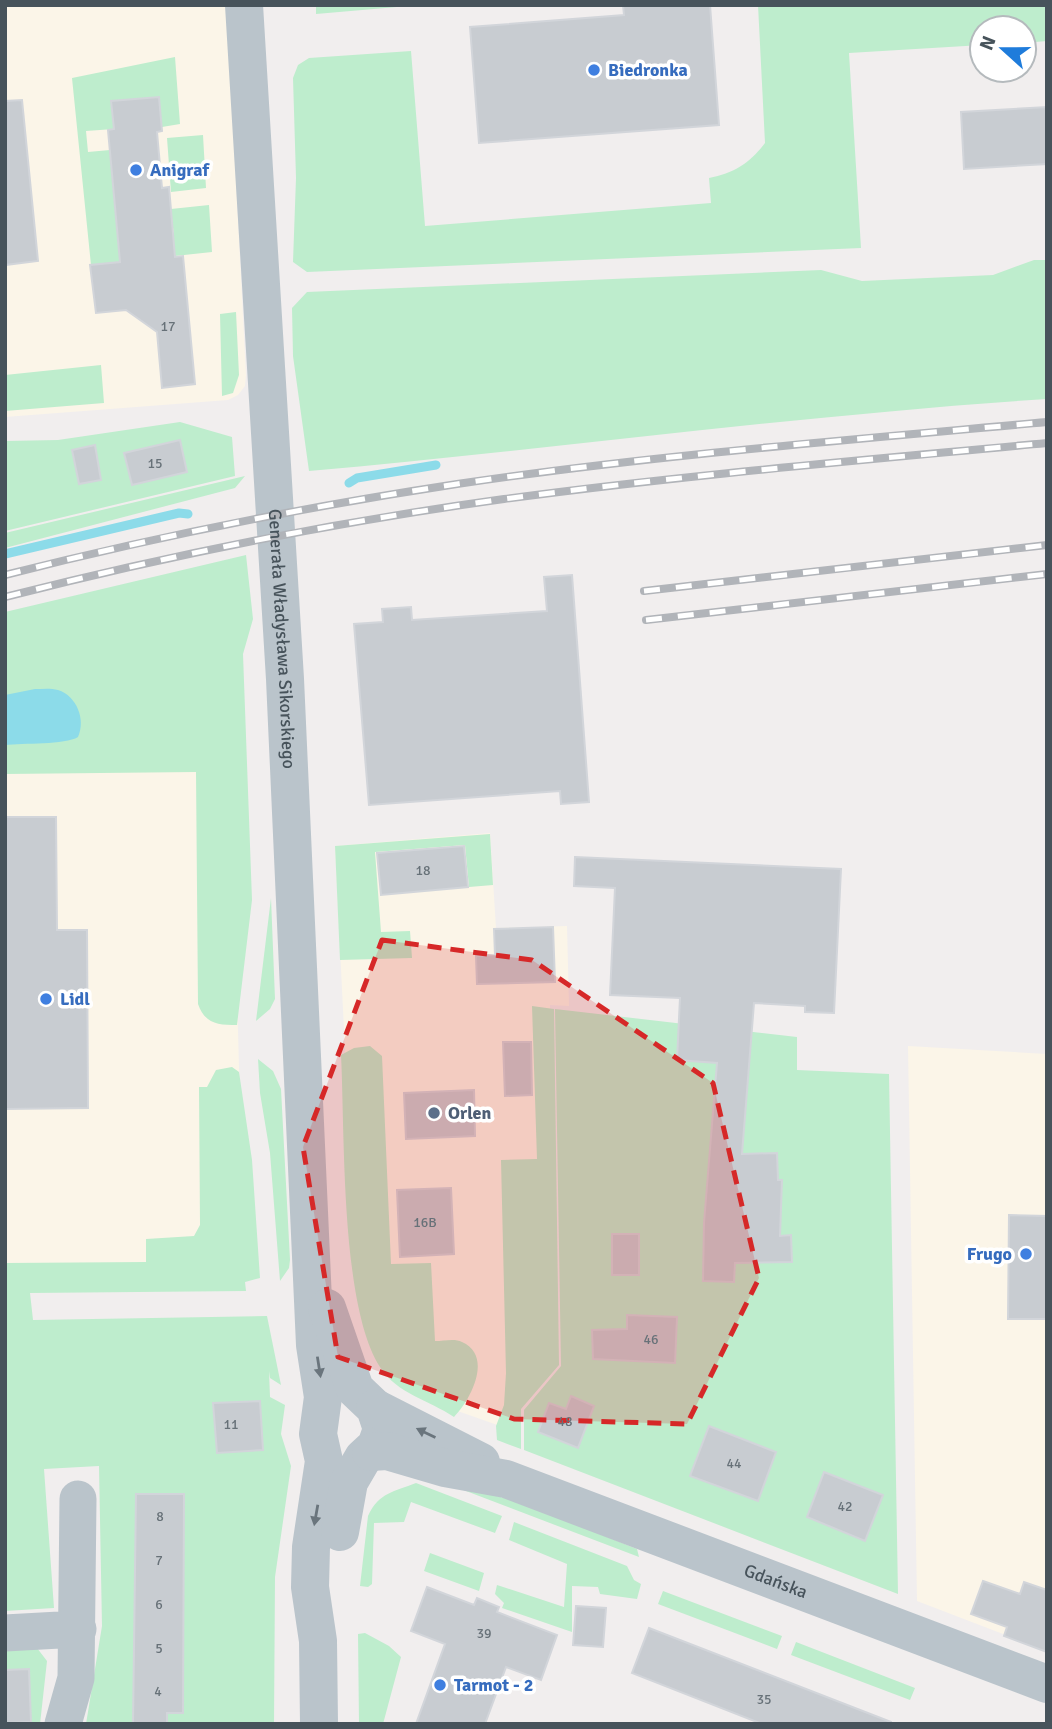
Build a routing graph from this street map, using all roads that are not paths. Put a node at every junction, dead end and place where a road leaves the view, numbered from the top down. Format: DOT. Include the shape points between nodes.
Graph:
graph roads {
  1 [pos="244,5"];
  2 [pos="315,1274"];
  3 [pos="369,1403"];
  4 [pos="322,1430"];
  5 [pos="367,1455"];
  6 [pos="506,1479"];
  7 [pos="78,1499"];
  8 [pos="78,1629"];
  9 [pos="5,1633"];
  10 [pos="318,1641"];
  11 [pos="1047,1684"];
  12 [pos="63,1724"];
  13 [pos="319,1724"];
  1 -- 2 [label="street, Generała Władysława Sikorskiego"];
  2 -- 3 [label="street, Generała Władysława Sikorskiego" via="351,1378"];
  2 -- 4 [label="street, Generała Władysława Sikorskiego, one-way"];
  3 -- 4 [label="street" via="344,1396 328,1404"];
  3 -- 5 [label="street, Generała Władysława Sikorskiego" via="382,1429"];
  6 -- 3 [label="street, Gdańska, one-way" via="455,1446"];
  4 -- 5 [label="street" via="342,1460"];
  4 -- 10 [label="street, Generała Władysława Sikorskiego, one-way" via="323,1476 311,1547 310,1587"];
  5 -- 6 [label="street, Gdańska" via="387,1451"];
  5 -- 10 [label="street, Generała Władysława Sikorskiego" via="349,1482"];
  6 -- 11 [label="street, Gdańska"];
  7 -- 8 [label="street"];
  8 -- 9 [label="street"];
  8 -- 12 [label="street" via="76,1678"];
  10 -- 13 [label="street, Generała Władysława Sikorskiego"];
}
